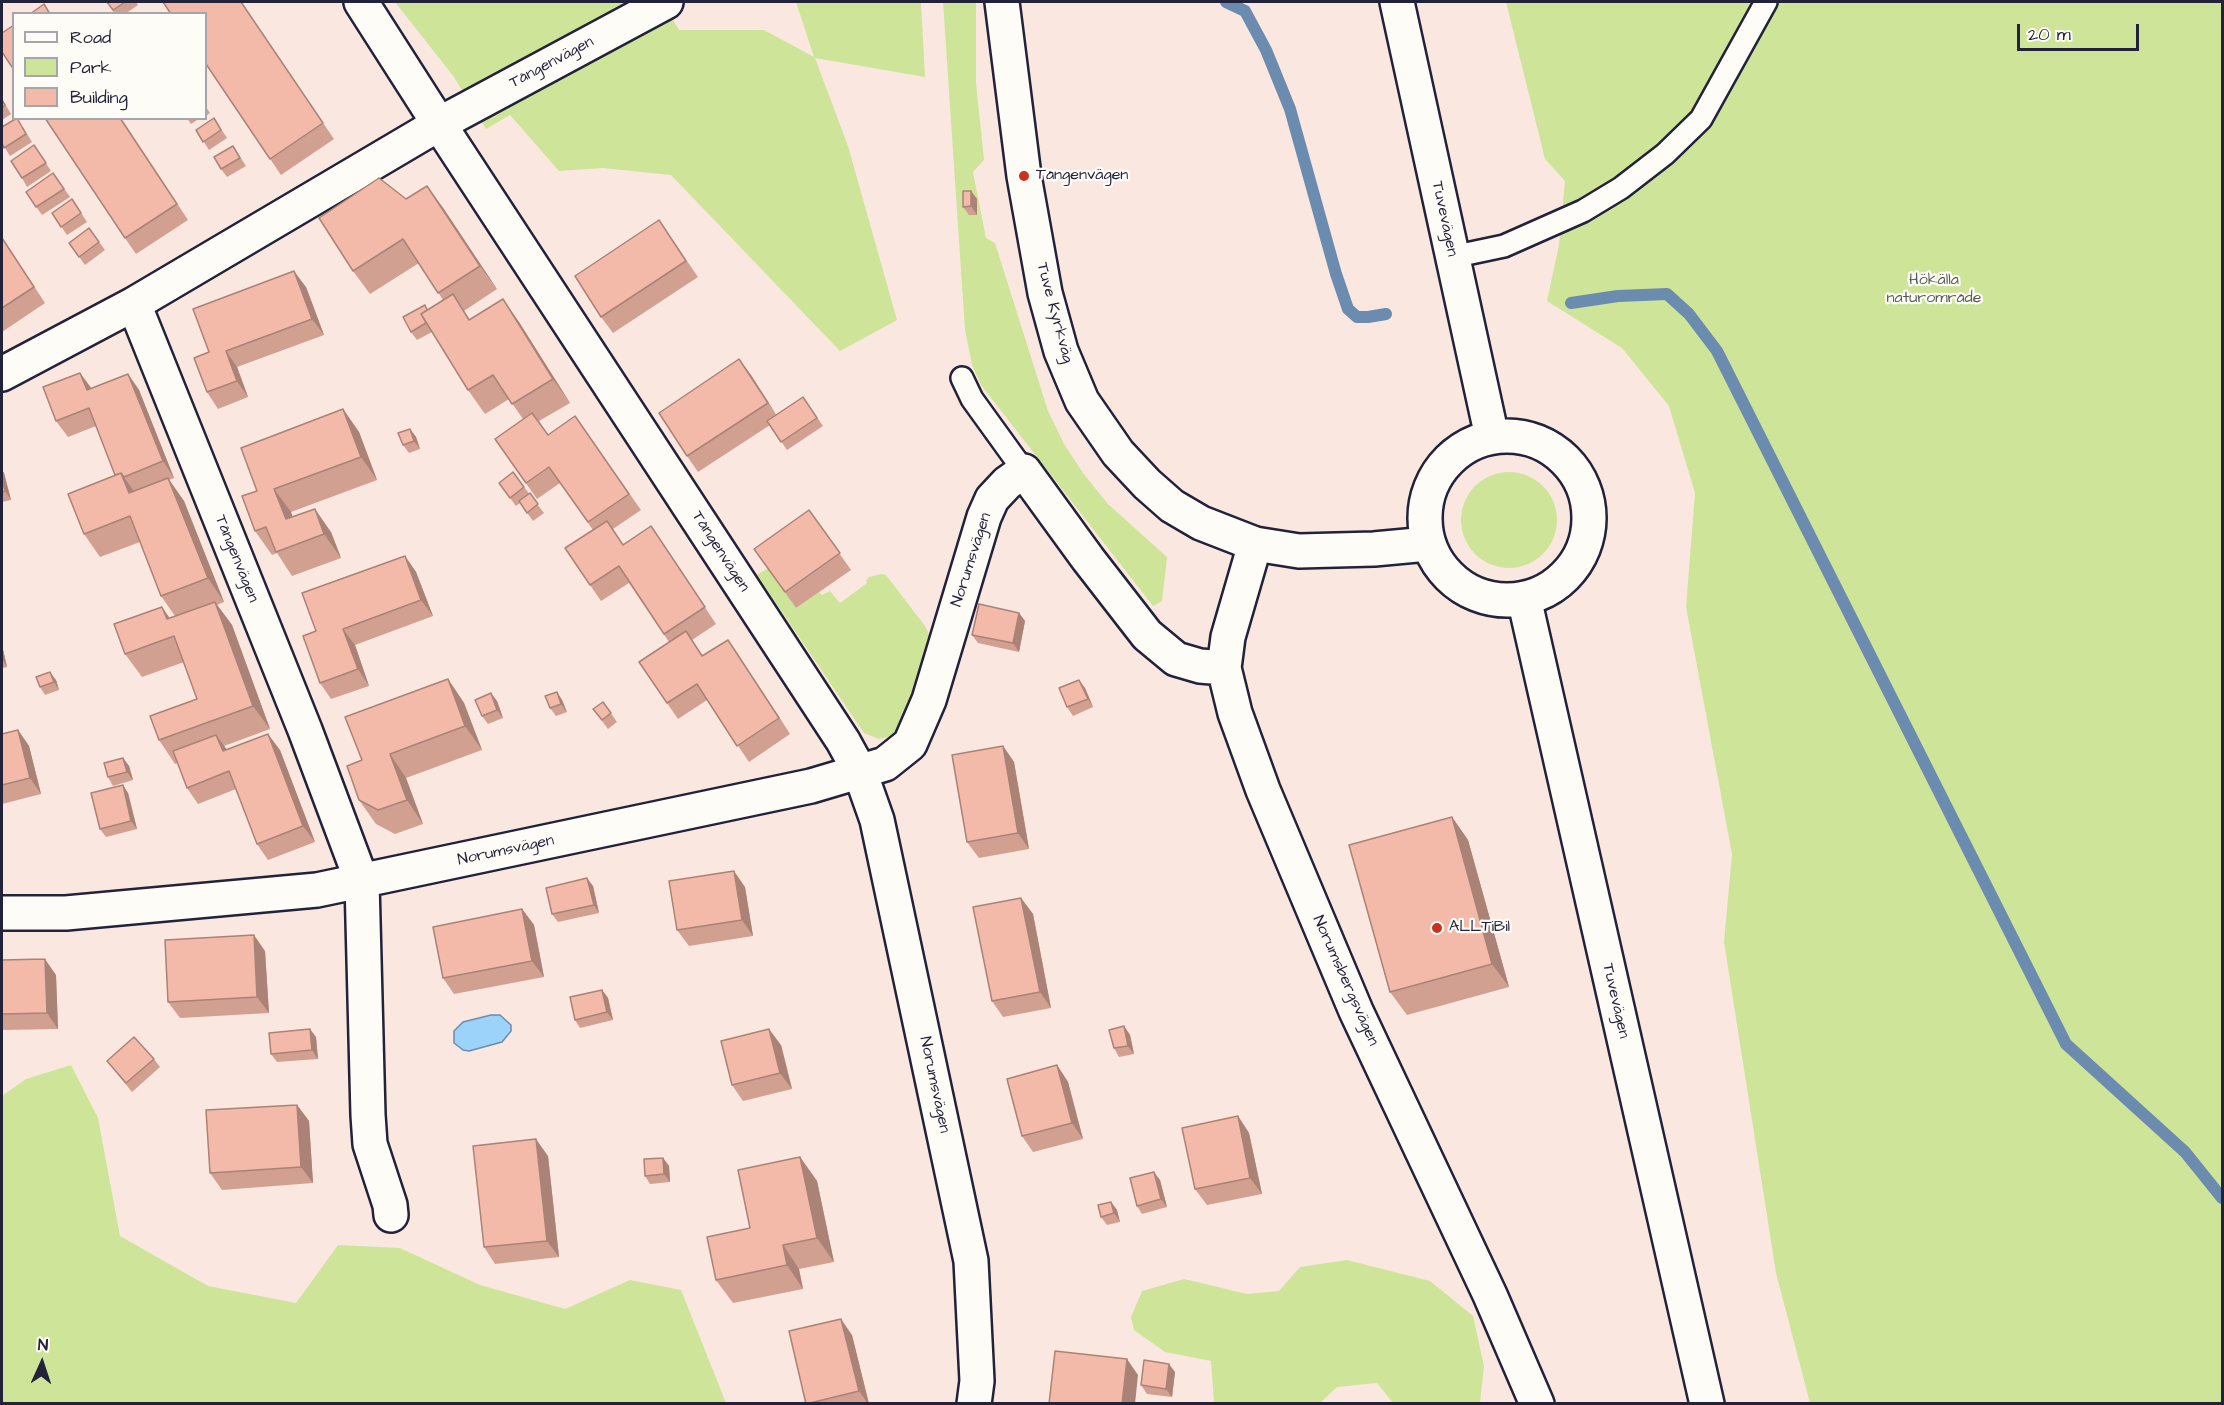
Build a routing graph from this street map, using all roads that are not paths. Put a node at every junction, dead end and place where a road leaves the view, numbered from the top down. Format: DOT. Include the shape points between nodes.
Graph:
graph roads {
  1 [pos="361,2"];
  2 [pos="666,2"];
  3 [pos="1002,2"];
  4 [pos="1397,2"];
  5 [pos="1766,2"];
  6 [pos="439,124"];
  7 [pos="1452,256"];
  8 [pos="134,304"];
  9 [pos="2,374"];
  10 [pos="962,378"];
  11 [pos="1492,437"];
  12 [pos="1024,471"];
  13 [pos="1256,544"];
  14 [pos="1428,544"];
  15 [pos="1524,598"];
  16 [pos="1224,668"];
  17 [pos="860,772"];
  18 [pos="363,882"];
  19 [pos="2,913"];
  20 [pos="391,1215"];
  21 [pos="974,1404"];
  22 [pos="1537,1404"];
  23 [pos="1707,1404"];
  1 -- 6 [label="street"];
  2 -- 6 [label="street, Tångenvägen"];
  3 -- 13 [label="street, Tuve Kyrkväg" via="1024,176 1045,293 1061,351 1082,401 1118,453 1172,506 1201,523"];
  4 -- 7 [label="street, Tuvevägen"];
  5 -- 7 [label="lane" via="1701,119 1665,154 1583,211 1504,246"];
  6 -- 8 [label="street, Tångenvägen"];
  6 -- 17 [label="street, Tångenvägen"];
  7 -- 11 [label="street, Tuvevägen"];
  8 -- 9 [label="street, Tångenvägen"];
  8 -- 18 [label="street, Tångenvägen"];
  10 -- 12 [label="lane" via="972,399"];
  11 -- 14 [label="street" via="1473,442 1456,453 1431,484 1425,504"];
  11 -- 15 [label="street" via="1534,440 1553,450 1575,472 1588,502 1585,544 1576,563 1562,579"];
  12 -- 16 [label="street" via="1147,635 1176,659"];
  12 -- 17 [label="street, Norumsvägen" via="992,499 984,517 929,700 910,744 885,764"];
  13 -- 14 [label="street, Tuve Kyrkväg" via="1299,551"];
  13 -- 16 [label="street, Norumsbergsvägen" via="1228,637"];
  14 -- 15 [label="street" via="1443,570 1466,590 1504,600"];
  15 -- 23 [label="street, Tuvevägen"];
  16 -- 22 [label="street, Norumsbergsvägen" via="1235,713 1263,790 1356,1011"];
  17 -- 18 [label="street, Norumsvägen" via="811,786"];
  17 -- 21 [label="street, Norumsvägen" via="877,820 971,1261 977,1381"];
  18 -- 19 [label="street, Norumsvägen" via="317,890 75,912"];
  18 -- 20 [label="street" via="370,1144"];
}
